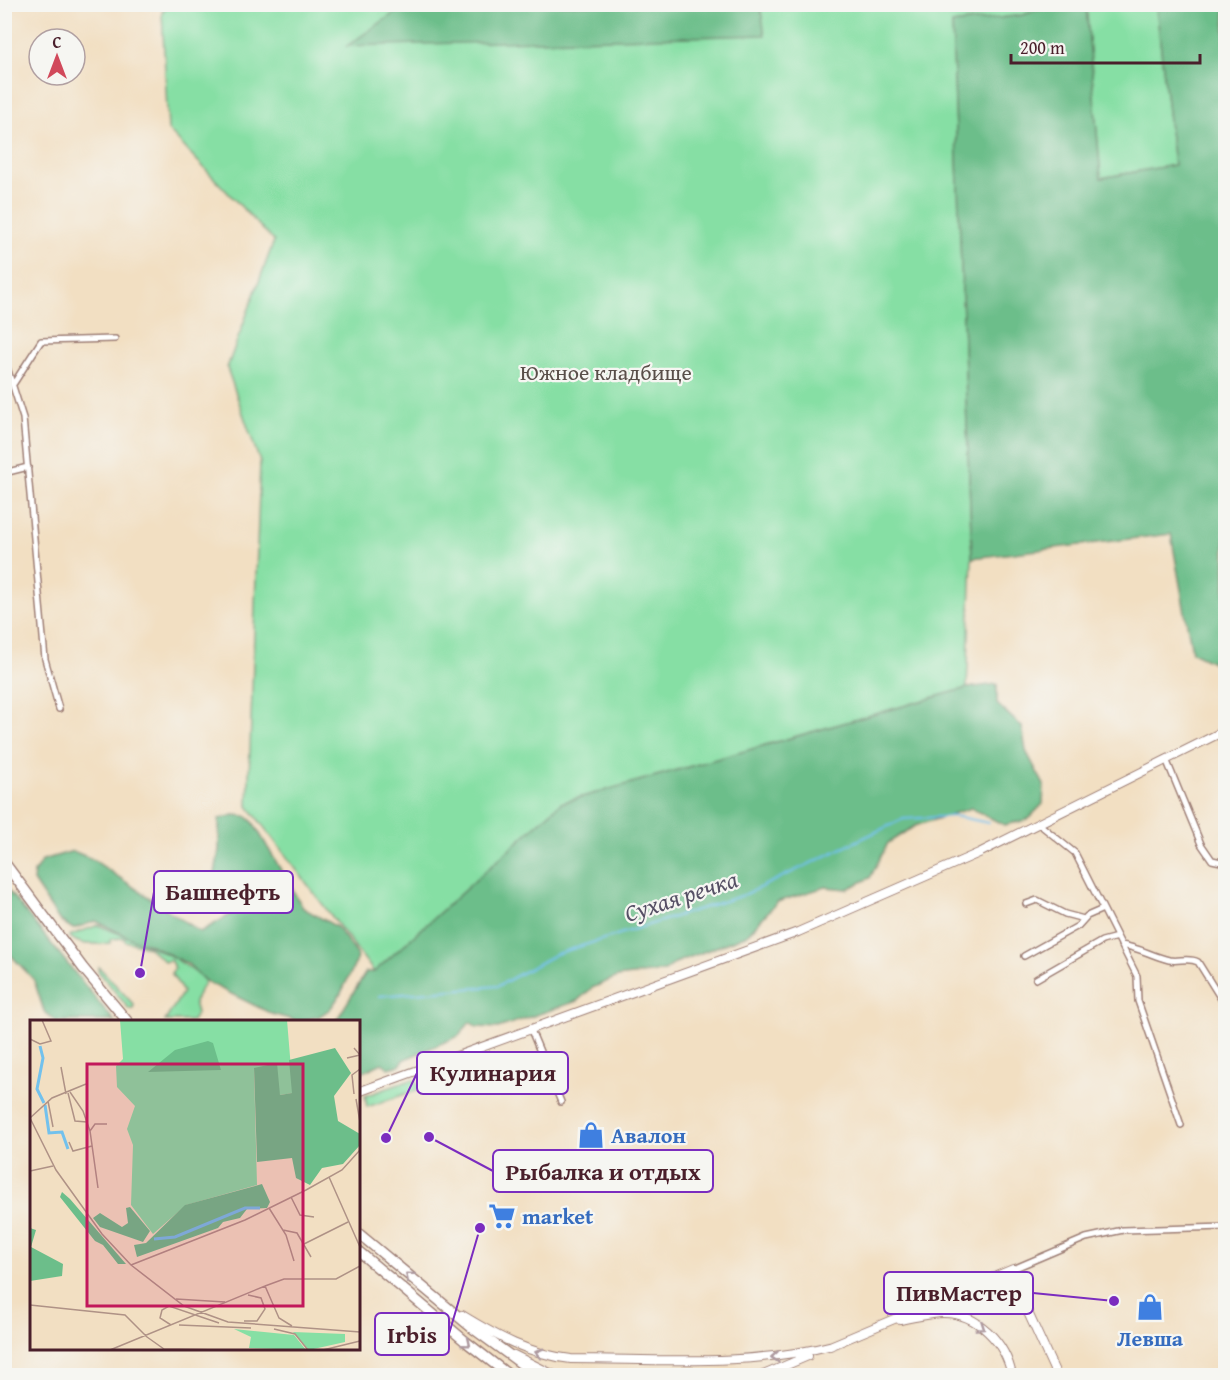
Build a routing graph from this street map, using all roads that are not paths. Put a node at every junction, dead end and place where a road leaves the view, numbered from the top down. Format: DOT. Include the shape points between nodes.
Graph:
graph roads {
  1 [pos="115,339"];
  2 [pos="4,358"];
  3 [pos="14,383"];
  4 [pos="28,467"];
  5 [pos="4,472"];
  6 [pos="59,709"];
  7 [pos="1226,730"];
  8 [pos="1166,759"];
  9 [pos="1039,824"];
  10 [pos="4,862"];
  11 [pos="1226,863"];
  12 [pos="1026,904"];
  13 [pos="1103,909"];
  14 [pos="1084,919"];
  15 [pos="1117,937"];
  16 [pos="1121,945"];
  17 [pos="1024,956"];
  18 [pos="1036,979"];
  19 [pos="1226,1007"];
  20 [pos="126,1020"];
  21 [pos="531,1030"];
  22 [pos="360,1091"];
  23 [pos="561,1102"];
  24 [pos="1181,1125"];
  25 [pos="1226,1227"];
  26 [pos="360,1235"];
  27 [pos="360,1253"];
  28 [pos="1013,1269"];
  29 [pos="439,1301"];
  30 [pos="884,1323"];
  31 [pos="833,1345"];
  32 [pos="498,1348"];
  33 [pos="510,1376"];
  34 [pos="538,1376"];
  35 [pos="556,1376"];
  36 [pos="761,1376"];
  37 [pos="1012,1376"];
  38 [pos="1057,1376"];
  1 -- 3 [label="street" via="41,341"];
  2 -- 3 [label="street"];
  3 -- 4 [label="street" via="23,418"];
  4 -- 5 [label="street"];
  4 -- 6 [label="street" via="45,659"];
  7 -- 8 [label="main road"];
  8 -- 9 [label="main road"];
  8 -- 11 [label="street" via="1201,844 1212,860"];
  9 -- 13 [label="street" via="1075,853"];
  9 -- 21 [label="main road" via="798,932"];
  10 -- 20 [label="main road"];
  12 -- 14 [label="street" via="1037,900"];
  13 -- 14 [label="street"];
  13 -- 15 [label="street"];
  14 -- 17 [label="street"];
  15 -- 16 [label="street"];
  15 -- 18 [label="street" via="1102,941"];
  16 -- 19 [label="street" via="1138,947 1164,959 1190,958 1198,962"];
  16 -- 24 [label="street" via="1137,976 1138,1002"];
  21 -- 22 [label="main road"];
  21 -- 23 [label="street"];
  25 -- 28 [label="street" via="1123,1230 1086,1238"];
  29 -- 26 [label="main road, one-way"];
  27 -- 33 [label="main road, one-way"];
  28 -- 30 [label="main road"];
  28 -- 38 [label="main road" via="1020,1295"];
  31 -- 29 [label="main road, one-way" via="792,1355 745,1359 571,1359 545,1356 505,1341"];
  29 -- 32 [label="main road"];
  30 -- 31 [label="main road"];
  30 -- 37 [label="main road, one-way" via="944,1313 968,1319 993,1336 1009,1358"];
  31 -- 36 [label="main road"];
  32 -- 34 [label="main road"];
  32 -- 35 [label="main road"];
}
